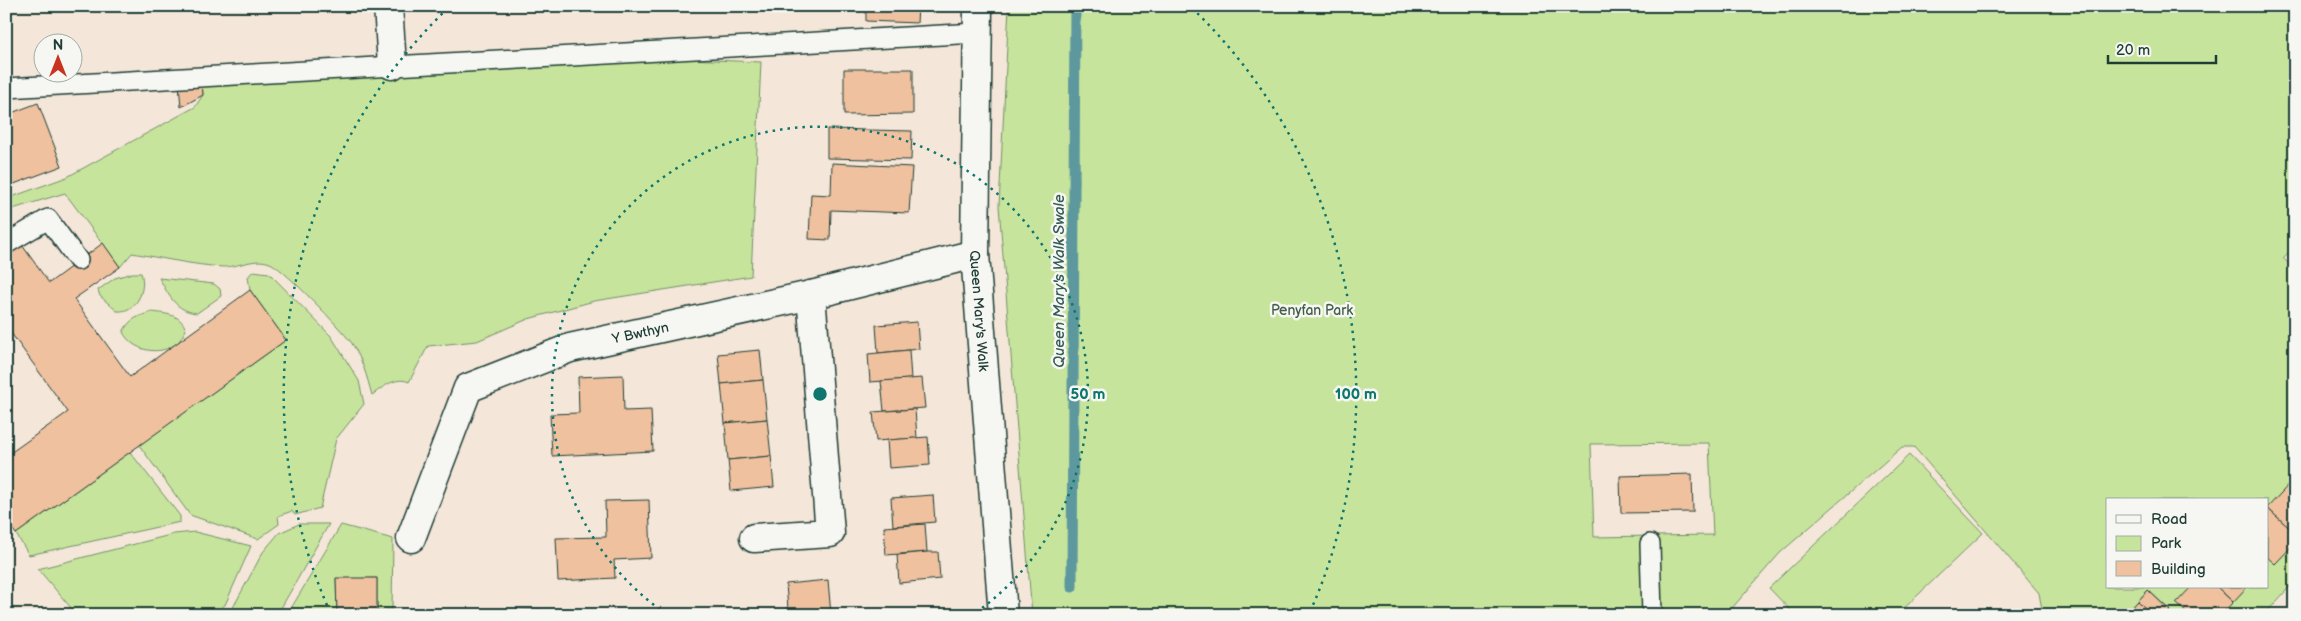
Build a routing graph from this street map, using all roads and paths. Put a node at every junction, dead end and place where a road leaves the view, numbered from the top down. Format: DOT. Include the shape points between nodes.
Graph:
graph roads {
  1 [pos="388,6"];
  2 [pos="978,6"];
  3 [pos="977,33"];
  4 [pos="392,65"];
  5 [pos="6,88"];
  6 [pos="6,244"];
  7 [pos="975,254"];
  8 [pos="78,260"];
  9 [pos="812,294"];
  10 [pos="411,538"];
  11 [pos="754,538"];
  12 [pos="1650,544"];
  13 [pos="1003,615"];
  14 [pos="1652,615"];
  1 -- 4 [label="street"];
  2 -- 3 [label="street, Queen Mary's Walk"];
  3 -- 4 [label="lane"];
  3 -- 7 [label="street, Queen Mary's Walk"];
  4 -- 5 [label="lane"];
  6 -- 8 [label="lane" via="48,219"];
  7 -- 9 [label="street, Y Bwthyn"];
  7 -- 13 [label="street, Queen Mary's Walk"];
  9 -- 10 [label="street, Y Bwthyn" via="570,348 468,388"];
  9 -- 11 [label="street" via="830,533"];
  12 -- 14 [label="lane"];
}
